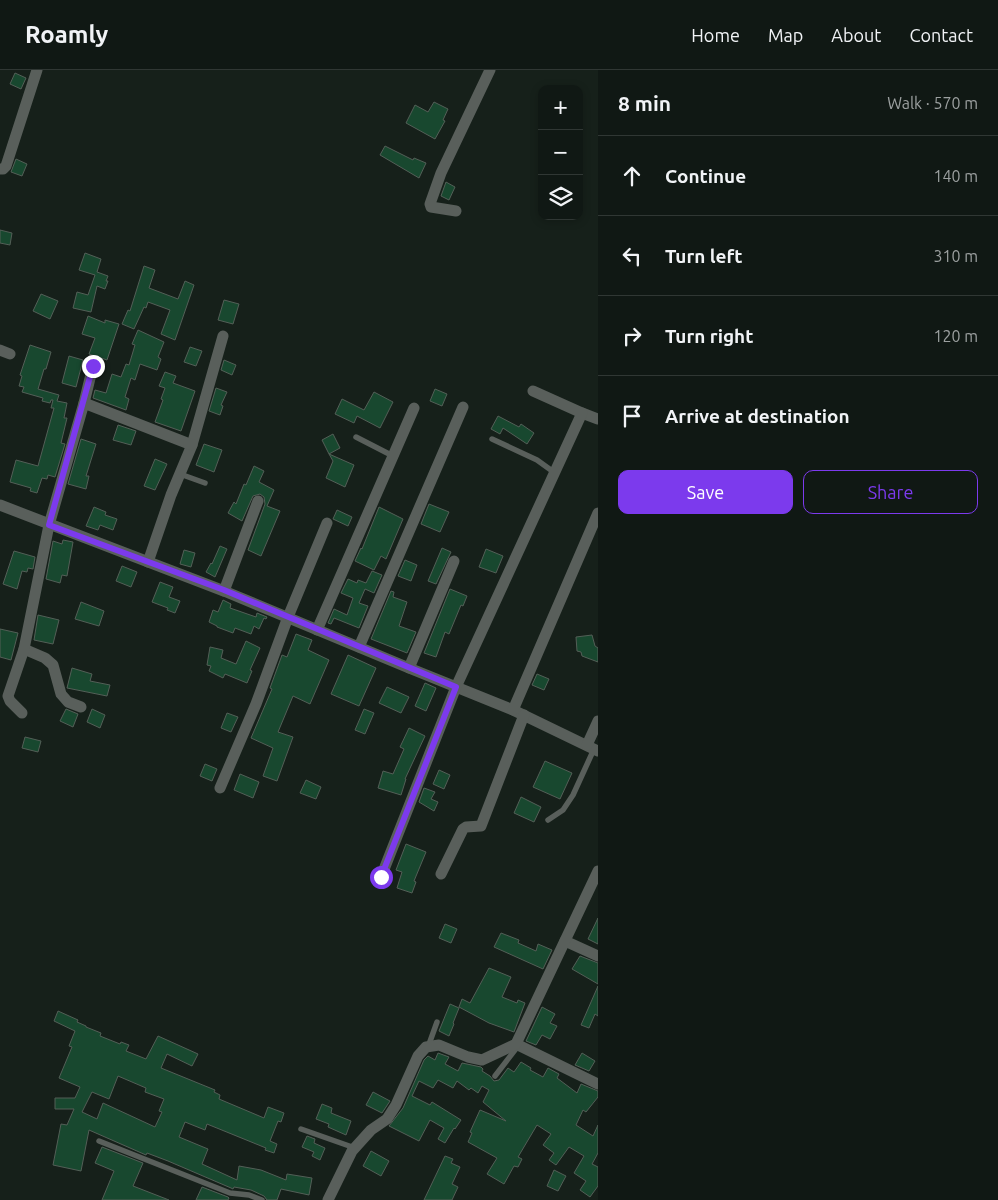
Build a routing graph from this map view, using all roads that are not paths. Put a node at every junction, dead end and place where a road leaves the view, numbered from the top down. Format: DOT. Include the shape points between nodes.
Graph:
graph roads {
  1 [pos="37,70"];
  2 [pos="490,70"];
  3 [pos="0,168"];
  4 [pos="456,211"];
  5 [pos="223,336"];
  6 [pos="93,366"];
  7 [pos="533,391"];
  8 [pos="84,403"];
  9 [pos="463,407"];
  10 [pos="414,408"];
  11 [pos="582,413"];
  12 [pos="598,419"];
  13 [pos="356,437"];
  14 [pos="492,439"];
  15 [pos="192,445"];
  16 [pos="393,456"];
  17 [pos="555,473"];
  18 [pos="180,474"];
  19 [pos="205,483"];
  20 [pos="258,501"];
  21 [pos="0,505"];
  22 [pos="598,513"];
  23 [pos="328,523"];
  24 [pos="49,525"];
  25 [pos="454,561"];
  26 [pos="148,562"];
  27 [pos="224,590"];
  28 [pos="288,618"];
  29 [pos="317,630"];
  30 [pos="359,647"];
  31 [pos="24,649"];
  32 [pos="409,668"];
  33 [pos="456,687"];
  34 [pos="81,708"];
  35 [pos="513,710"];
  36 [pos="22,713"];
  37 [pos="524,715"];
  38 [pos="598,721"];
  39 [pos="593,748"];
  40 [pos="220,788"];
  41 [pos="548,820"];
  42 [pos="598,871"];
  43 [pos="441,874"];
  44 [pos="381,877"];
  45 [pos="566,941"];
  46 [pos="598,956"];
  47 [pos="437,1022"];
  48 [pos="517,1045"];
  49 [pos="428,1047"];
  50 [pos="495,1076"];
  51 [pos="598,1084"];
  52 [pos="300,1129"];
  53 [pos="99,1141"];
  54 [pos="355,1148"];
  55 [pos="262,1200"];
  56 [pos="328,1200"];
  1 -- 3 [label="street" via="6,166"];
  2 -- 4 [label="street" via="441,173 430,204 431,207"];
  5 -- 15 [label="street"];
  6 -- 8 [label="street"];
  7 -- 11 [label="street"];
  8 -- 15 [label="street"];
  8 -- 24 [label="street"];
  9 -- 30 [label="street"];
  10 -- 16 [label="street"];
  11 -- 12 [label="street"];
  11 -- 17 [label="street"];
  13 -- 16 [label="lane"];
  14 -- 17 [label="lane" via="537,460"];
  15 -- 18 [label="street"];
  16 -- 29 [label="street"];
  17 -- 33 [label="street"];
  18 -- 19 [label="lane"];
  18 -- 26 [label="street"];
  20 -- 27 [label="street"];
  21 -- 24 [label="street"];
  22 -- 35 [label="street"];
  23 -- 28 [label="street"];
  24 -- 26 [label="street"];
  24 -- 31 [label="street"];
  25 -- 32 [label="street"];
  26 -- 27 [label="street"];
  27 -- 28 [label="street"];
  28 -- 29 [label="street"];
  28 -- 40 [label="street"];
  29 -- 30 [label="street"];
  30 -- 32 [label="street"];
  31 -- 34 [label="street" via="46,658 53,665 61,694 68,702"];
  31 -- 36 [label="street" via="8,696"];
  32 -- 33 [label="street"];
  33 -- 35 [label="street"];
  33 -- 44 [label="street"];
  35 -- 37 [label="street"];
  37 -- 39 [label="street"];
  37 -- 43 [label="street" via="481,826 463,829"];
  38 -- 39 [label="street"];
  39 -- 41 [label="lane" via="573,795 563,810"];
  42 -- 45 [label="street"];
  45 -- 46 [label="street"];
  45 -- 48 [label="street"];
  47 -- 49 [label="lane"];
  48 -- 49 [label="street" via="482,1060 439,1045"];
  48 -- 50 [label="lane"];
  48 -- 51 [label="street"];
  49 -- 54 [label="street" via="418,1056 387,1119 371,1130"];
  52 -- 54 [label="lane"];
  53 -- 55 [label="lane" via="230,1193"];
  54 -- 56 [label="street"];
}
